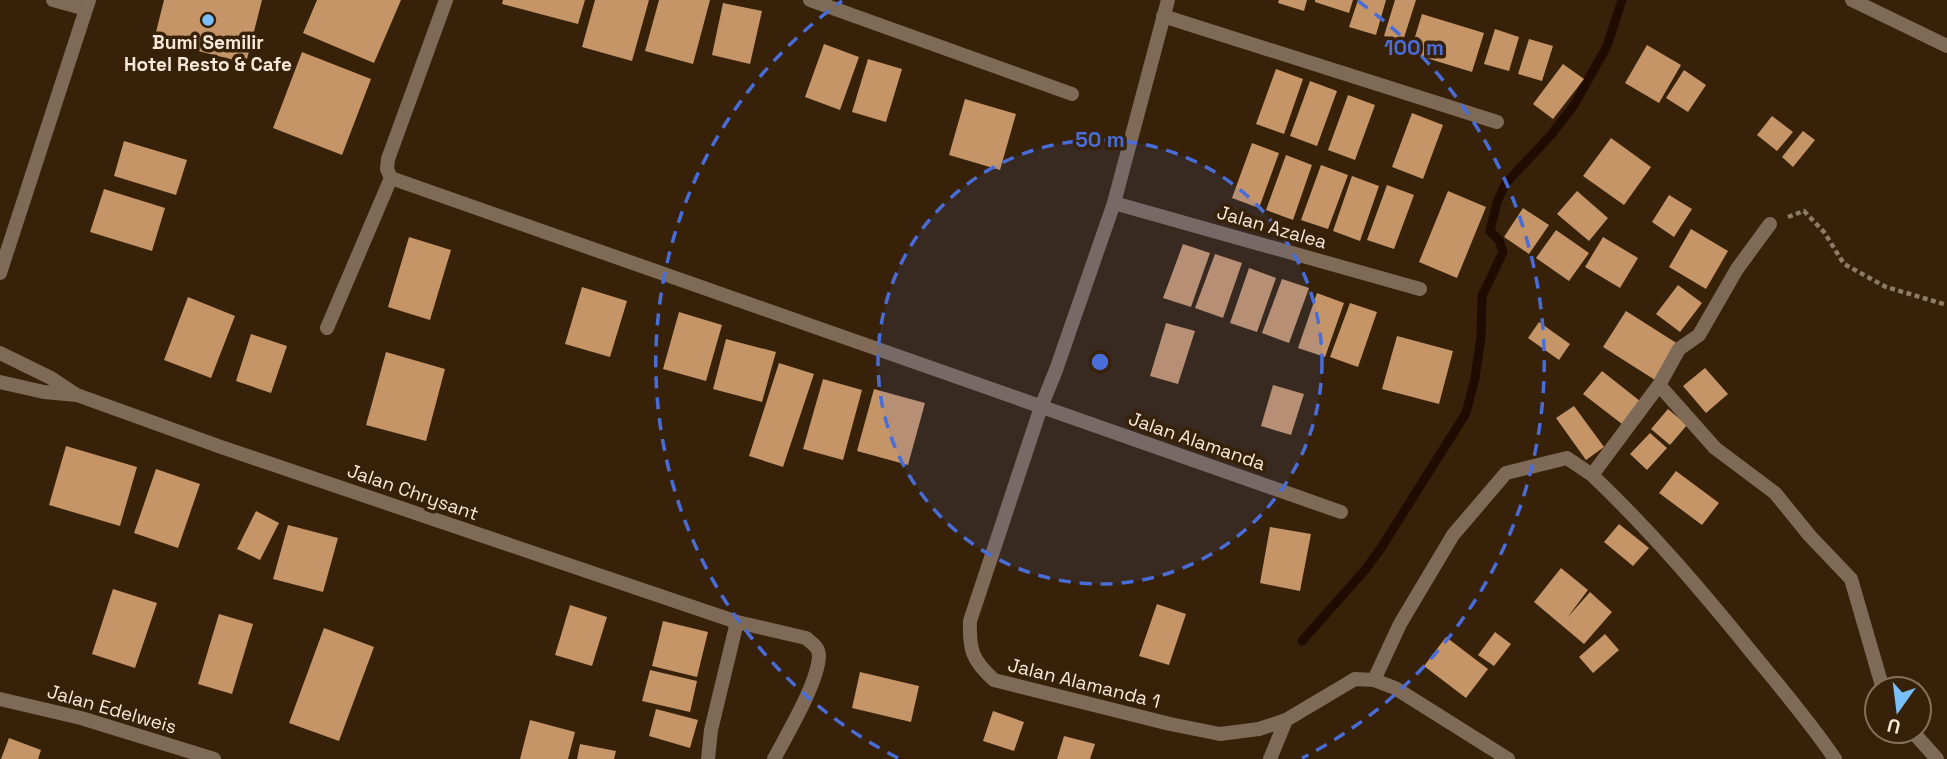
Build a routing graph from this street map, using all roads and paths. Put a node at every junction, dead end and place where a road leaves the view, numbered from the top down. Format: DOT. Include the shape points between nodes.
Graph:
graph roads {
  1 [pos="53,0"];
  2 [pos="446,0"];
  3 [pos="810,0"];
  4 [pos="1168,0"];
  5 [pos="1852,0"];
  6 [pos="88,5"];
  7 [pos="1163,16"];
  8 [pos="1947,46"];
  9 [pos="1072,94"];
  10 [pos="1497,122"];
  11 [pos="391,178"];
  12 [pos="1114,203"];
  13 [pos="1770,224"];
  14 [pos="0,273"];
  15 [pos="1420,289"];
  16 [pos="1947,305"];
  17 [pos="327,328"];
  18 [pos="0,353"];
  19 [pos="0,382"];
  20 [pos="1659,385"];
  21 [pos="76,395"];
  22 [pos="1041,407"];
  23 [pos="1592,475"];
  24 [pos="1341,512"];
  25 [pos="737,622"];
  26 [pos="1879,675"];
  27 [pos="1374,680"];
  28 [pos="0,699"];
  29 [pos="1286,720"];
  30 [pos="1924,745"];
  31 [pos="214,759"];
  32 [pos="708,759"];
  33 [pos="774,759"];
  34 [pos="1270,759"];
  35 [pos="1508,759"];
  36 [pos="1835,759"];
  37 [pos="1937,759"];
  1 -- 6 [label="street"];
  2 -- 11 [label="street" via="388,159"];
  3 -- 9 [label="street"];
  4 -- 7 [label="street, Jalan Alamanda 1"];
  5 -- 8 [label="street"];
  6 -- 14 [label="street"];
  7 -- 10 [label="street"];
  7 -- 12 [label="street, Jalan Alamanda 1"];
  11 -- 17 [label="street"];
  11 -- 22 [label="street, Jalan Alamanda"];
  12 -- 15 [label="street, Jalan Azalea"];
  12 -- 22 [label="street, Jalan Alamanda 1"];
  13 -- 16 [label="path" via="1804,211 1844,264 1886,287"];
  13 -- 20 [label="street" via="1737,269 1699,335 1679,349"];
  18 -- 21 [label="street, Jalan Chrysant"];
  19 -- 21 [label="street, Jalan Chrysant"];
  20 -- 23 [label="street"];
  20 -- 26 [label="street" via="1716,448 1774,494 1851,579"];
  21 -- 25 [label="street, Jalan Chrysant"];
  22 -- 24 [label="street, Jalan Alamanda"];
  22 -- 29 [label="street, Jalan Alamanda 1" via="970,621 971,651 979,666 994,680 1220,734"];
  23 -- 27 [label="street" via="1567,458 1506,472 1453,535 1400,624"];
  23 -- 36 [label="street" via="1694,580"];
  25 -- 32 [label="street"];
  25 -- 33 [label="street, Jalan Chrysant" via="806,638 819,655 808,693"];
  27 -- 29 [label="street, Jalan Alamanda 1" via="1355,679"];
  27 -- 35 [label="street" via="1395,688"];
  28 -- 31 [label="street, Jalan Edelweis" via="81,718"];
  29 -- 34 [label="street"];
  30 -- 37 [label="street"];
}
